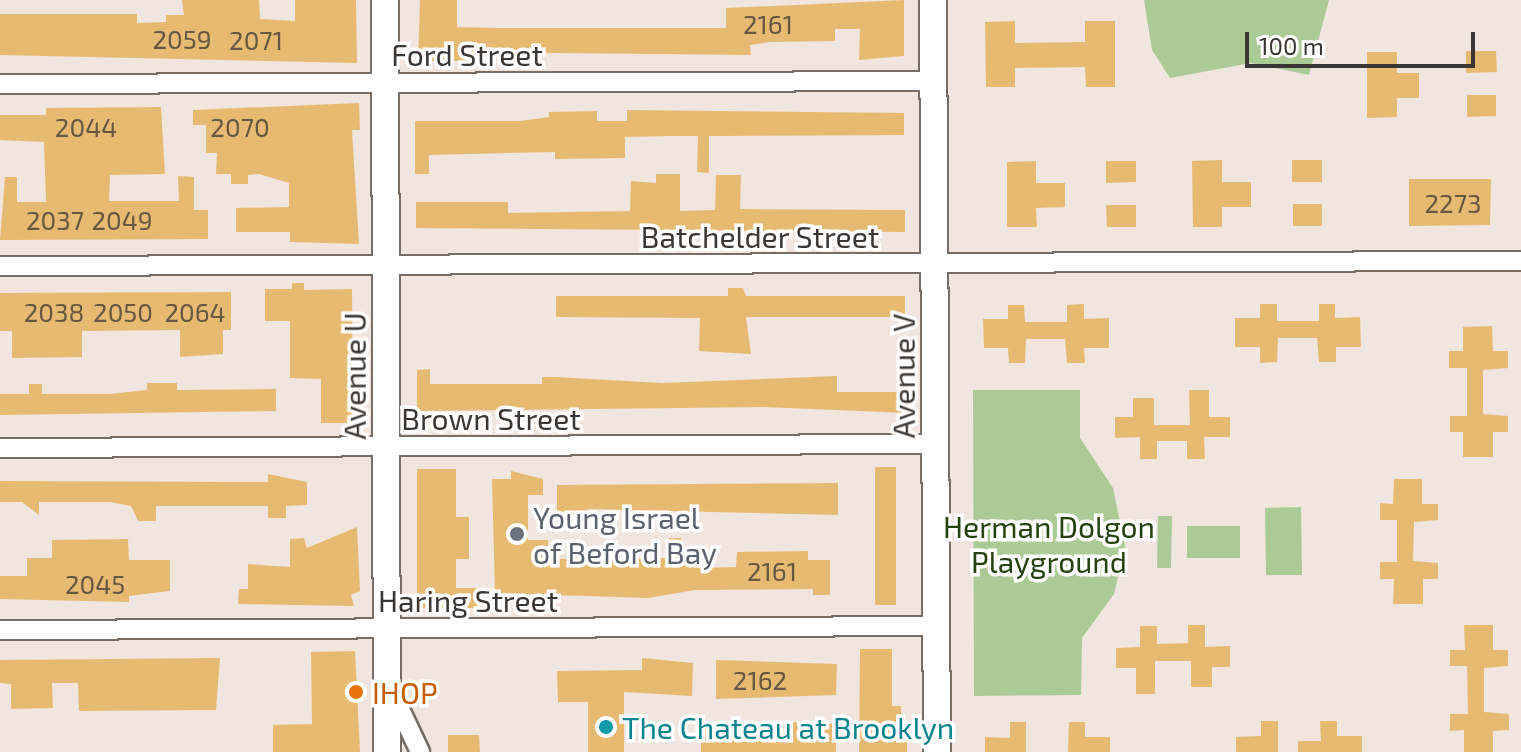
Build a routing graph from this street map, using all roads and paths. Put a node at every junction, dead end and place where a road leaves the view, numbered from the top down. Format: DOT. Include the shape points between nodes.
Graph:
graph roads {
  1 [pos="385,0"];
  2 [pos="933,0"];
  3 [pos="933,81"];
  4 [pos="386,82"];
  5 [pos="0,84"];
  6 [pos="1521,261"];
  7 [pos="934,263"];
  8 [pos="386,265"];
  9 [pos="0,266"];
  10 [pos="935,444"];
  11 [pos="386,447"];
  12 [pos="0,448"];
  13 [pos="936,626"];
  14 [pos="387,629"];
  15 [pos="0,630"];
  16 [pos="387,682"];
  17 [pos="387,752"];
  18 [pos="420,752"];
  19 [pos="937,752"];
  1 -- 4 [label="main road, Avenue U"];
  2 -- 3 [label="main road, Avenue V"];
  3 -- 4 [label="street, Ford Street"];
  3 -- 7 [label="main road, Avenue V"];
  4 -- 5 [label="street, Ford Street"];
  4 -- 8 [label="main road, Avenue U"];
  6 -- 7 [label="street, Batchelder Street"];
  7 -- 8 [label="street, Batchelder Street"];
  7 -- 10 [label="main road, Avenue V"];
  8 -- 9 [label="street, Batchelder Street"];
  8 -- 11 [label="main road, Avenue U"];
  10 -- 11 [label="street, Brown Street"];
  10 -- 13 [label="main road, Avenue V"];
  11 -- 12 [label="street, Brown Street"];
  11 -- 14 [label="main road, Avenue U"];
  13 -- 14 [label="street, Haring Street"];
  13 -- 19 [label="main road, Avenue V"];
  14 -- 15 [label="street, Haring Street"];
  14 -- 16 [label="main road, Avenue U"];
  16 -- 17 [label="main road, Avenue U"];
  16 -- 18 [label="street"];
}
